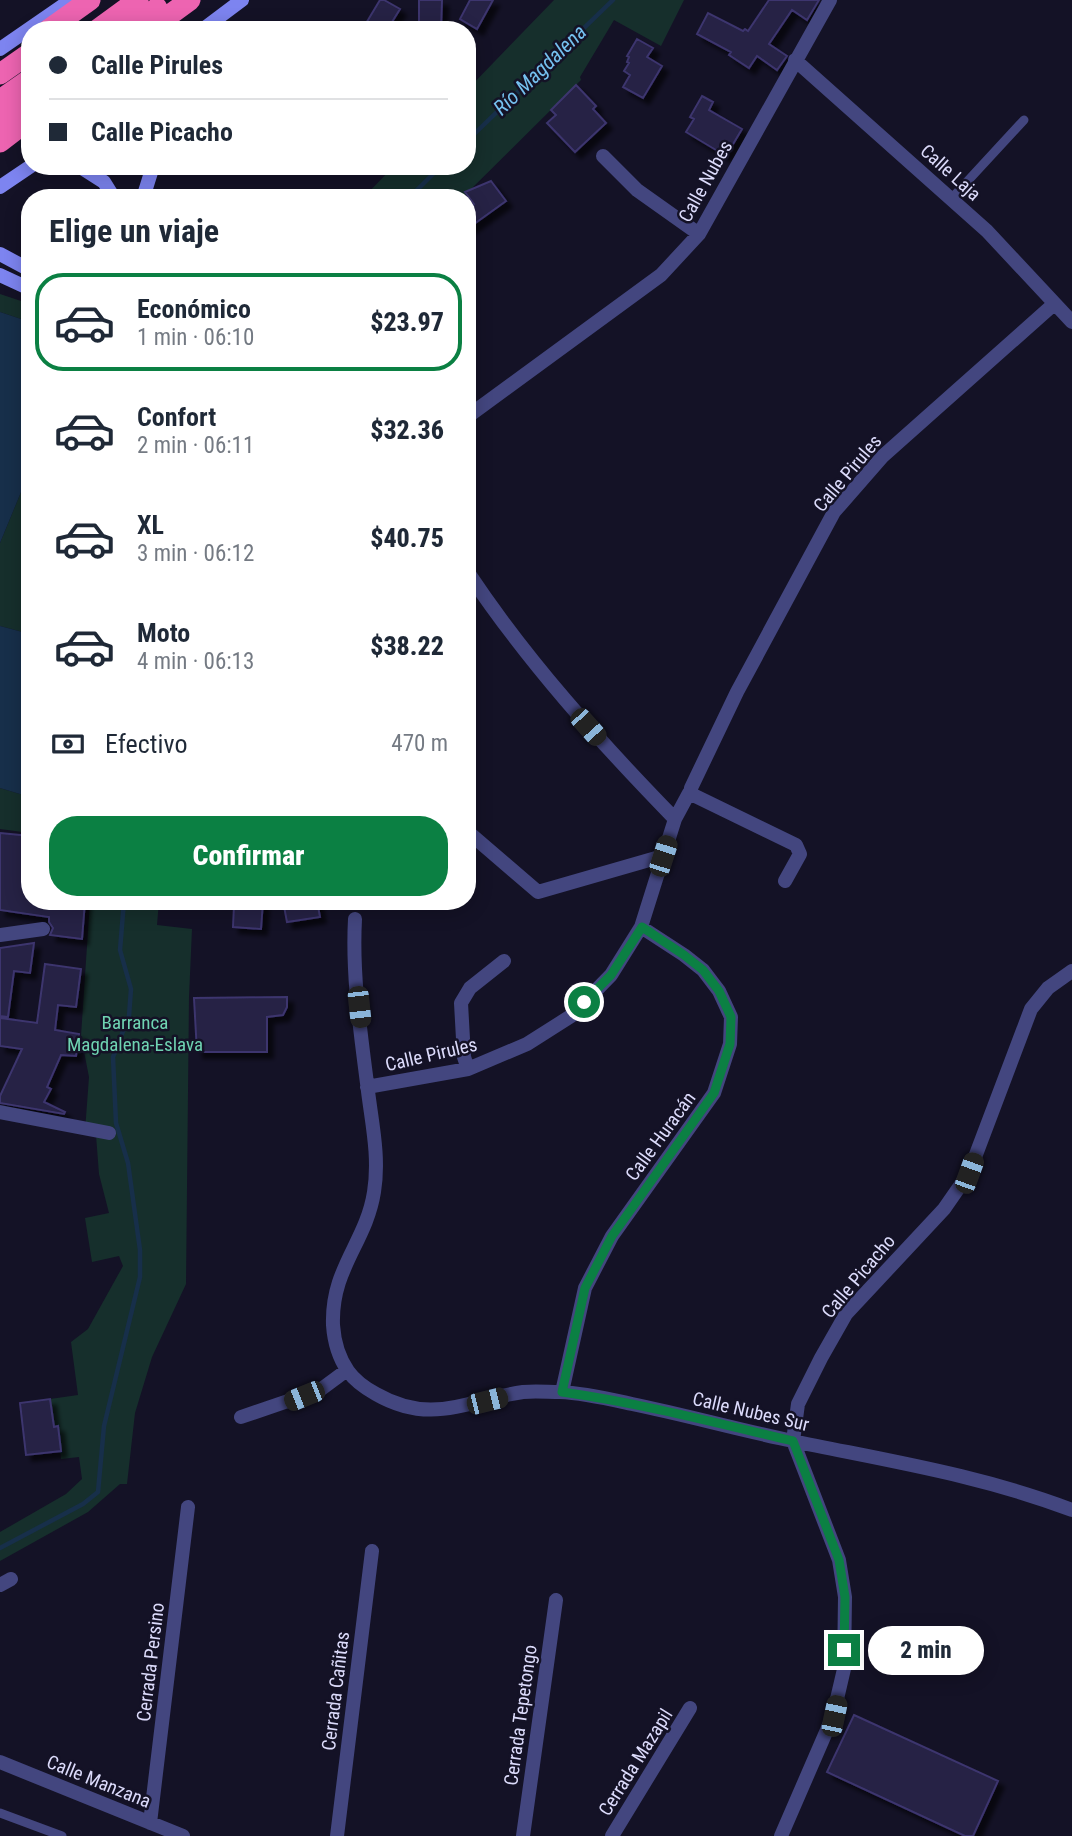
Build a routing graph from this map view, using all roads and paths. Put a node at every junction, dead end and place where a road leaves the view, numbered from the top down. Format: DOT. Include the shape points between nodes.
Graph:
graph roads {
  1 [pos="71,0"];
  2 [pos="90,0"];
  3 [pos="102,0"];
  4 [pos="138,0"];
  5 [pos="167,0"];
  6 [pos="190,0"];
  7 [pos="197,0"];
  8 [pos="242,0"];
  9 [pos="830,0"];
  10 [pos="41,21"];
  11 [pos="61,21"];
  12 [pos="73,21"];
  13 [pos="109,21"];
  14 [pos="140,21"];
  15 [pos="161,21"];
  16 [pos="162,21"];
  17 [pos="214,21"];
  18 [pos="21,35"];
  19 [pos="0,49"];
  20 [pos="21,49"];
  21 [pos="21,59"];
  22 [pos="795,60"];
  23 [pos="0,64"];
  24 [pos="0,74"];
  25 [pos="21,81"];
  26 [pos="21,85"];
  27 [pos="0,87"];
  28 [pos="0,100"];
  29 [pos="21,108"];
  30 [pos="1024,120"];
  31 [pos="0,123"];
  32 [pos="21,126"];
  33 [pos="0,142"];
  34 [pos="603,156"];
  35 [pos="21,163"];
  36 [pos="21,173"];
  37 [pos="93,175"];
  38 [pos="0,178"];
  39 [pos="0,187"];
  40 [pos="108,189"];
  41 [pos="951,199"];
  42 [pos="699,233"];
  43 [pos="0,254"];
  44 [pos="21,265"];
  45 [pos="0,275"];
  46 [pos="21,285"];
  47 [pos="1055,304"];
  48 [pos="1072,321"];
  49 [pos="476,410"];
  50 [pos="476,582"];
  51 [pos="690,791"];
  52 [pos="675,819"];
  53 [pos="476,839"];
  54 [pos="663,856"];
  55 [pos="785,881"];
  56 [pos="355,919"];
  57 [pos="642,927"];
  58 [pos="43,929"];
  59 [pos="0,935"];
  60 [pos="504,961"];
  61 [pos="1072,971"];
  62 [pos="468,1069"];
  63 [pos="367,1087"];
  64 [pos="0,1112"];
  65 [pos="109,1133"];
  66 [pos="347,1370"];
  67 [pos="562,1392"];
  68 [pos="241,1417"];
  69 [pos="793,1441"];
  70 [pos="188,1507"];
  71 [pos="1072,1510"];
  72 [pos="372,1551"];
  73 [pos="556,1600"];
  74 [pos="690,1708"];
  75 [pos="0,1762"];
  76 [pos="2,1813"];
  77 [pos="150,1823"];
  78 [pos="62,1836"];
  79 [pos="183,1836"];
  80 [pos="337,1836"];
  81 [pos="523,1836"];
  82 [pos="612,1836"];
  83 [pos="781,1836"];
  1 -- 10 [label="main road"];
  2 -- 11 [label="highway"];
  3 -- 12 [label="highway"];
  4 -- 13 [label="highway"];
  5 -- 14 [label="highway"];
  6 -- 15 [label="highway"];
  7 -- 16 [label="highway"];
  8 -- 17 [label="main road"];
  9 -- 22 [label="street, Calle Nubes"];
  18 -- 19 [label="main road"];
  20 -- 23 [label="highway"];
  21 -- 24 [label="highway"];
  22 -- 41 [label="street, Calle Laja"];
  22 -- 42 [label="street, Calle Nubes"];
  25 -- 27 [label="highway"];
  26 -- 28 [label="highway"];
  29 -- 31 [label="highway"];
  30 -- 41 [label="lane"];
  32 -- 33 [label="highway"];
  34 -- 42 [label="street" via="637,190"];
  35 -- 38 [label="main road"];
  36 -- 39 [label="main road"];
  37 -- 40 [label="main road"];
  41 -- 47 [label="street, Calle Laja"];
  42 -- 49 [label="street, Calle Nubes" via="661,275"];
  43 -- 44 [label="main road"];
  45 -- 46 [label="main road"];
  47 -- 48 [label="street, Calle Laja"];
  47 -- 51 [label="street, Calle Pirules" via="883,456 834,512 737,692"];
  50 -- 52 [label="street" via="555,688"];
  51 -- 52 [label="street, Calle Pirules"];
  51 -- 55 [label="street" via="796,845 800,854"];
  52 -- 54 [label="street, Calle Pirules"];
  53 -- 54 [label="street" via="538,892"];
  54 -- 57 [label="street, Calle Pirules"];
  56 -- 63 [label="street, Calle Nubes Sur" via="353,955"];
  57 -- 62 [label="street, Calle Pirules" via="611,975 571,1016 527,1044"];
  57 -- 67 [label="street, Calle Huracán" via="703,970 719,991 731,1017 730,1044 714,1093 612,1236 585,1288"];
  58 -- 59 [label="street"];
  60 -- 62 [label="street" via="470,988 461,1003"];
  61 -- 69 [label="street, Calle Picacho" via="1048,988 1031,1009 969,1173 944,1209 846,1314 798,1404"];
  62 -- 63 [label="street, Calle Pirules"];
  63 -- 66 [label="street, Calle Nubes Sur" via="375,1136 374,1189 368,1218 342,1268 332,1302 334,1338"];
  64 -- 65 [label="street"];
  66 -- 67 [label="street, Calle Nubes Sur" via="361,1385 392,1403 424,1411 524,1392"];
  66 -- 68 [label="street" via="320,1390"];
  67 -- 69 [label="street, Calle Nubes Sur"];
  69 -- 71 [label="street, Calle Nubes Sur" via="947,1471"];
  69 -- 83 [label="street, Calle Picacho" via="839,1560 845,1597 844,1669 834,1716"];
  70 -- 77 [label="street, Cerrada Persino"];
  72 -- 80 [label="street, Cerrada Cañitas"];
  73 -- 81 [label="street, Cerrada Tepetongo"];
  74 -- 82 [label="street, Cerrada Mazapil"];
  75 -- 77 [label="street, Calle Manzana"];
  76 -- 78 [label="lane"];
  77 -- 79 [label="street, Calle Manzana"];
}
